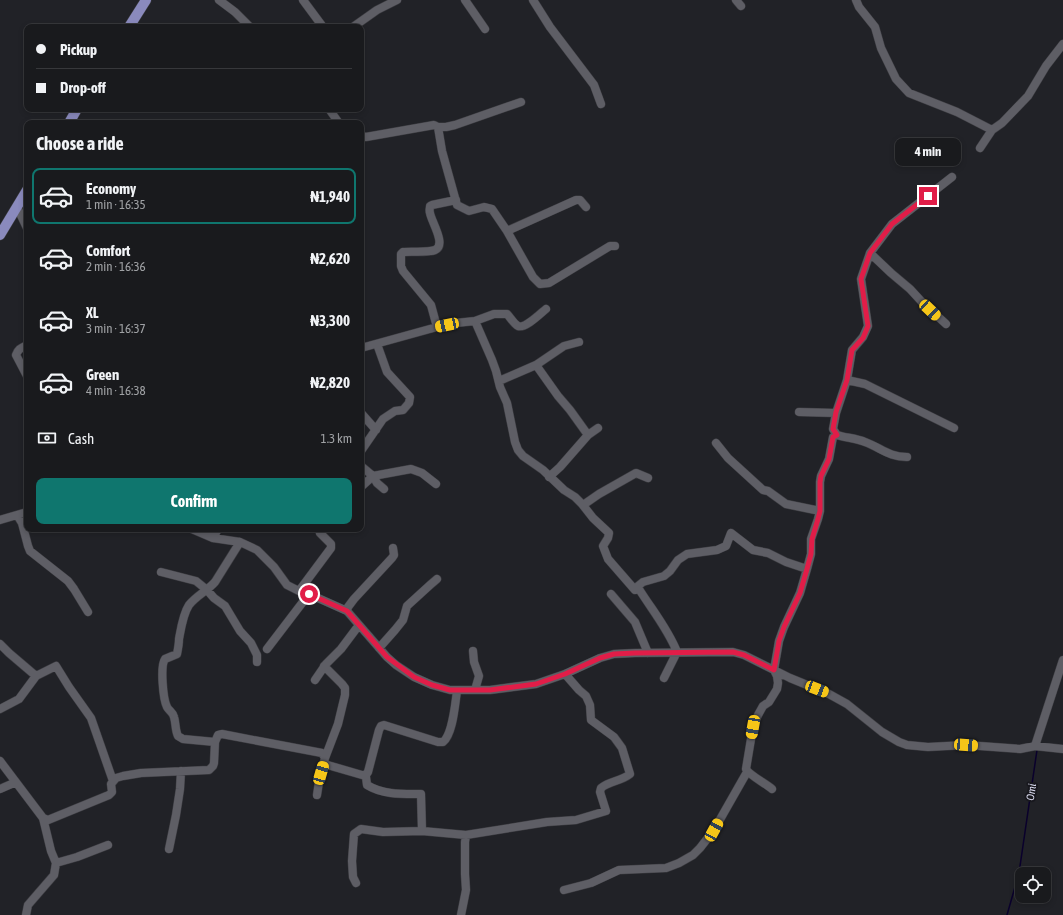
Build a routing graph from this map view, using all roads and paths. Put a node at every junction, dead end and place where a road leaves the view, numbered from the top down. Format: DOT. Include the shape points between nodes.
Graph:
graph roads {
  1 [pos="146,0"];
  2 [pos="219,0"];
  3 [pos="303,0"];
  4 [pos="397,0"];
  5 [pos="465,0"];
  6 [pos="533,0"];
  7 [pos="856,0"];
  8 [pos="131,24"];
  9 [pos="247,24"];
  10 [pos="321,24"];
  11 [pos="357,24"];
  12 [pos="485,29"];
  13 [pos="1063,44"];
  14 [pos="521,102"];
  15 [pos="601,104"];
  16 [pos="438,127"];
  17 [pos="992,130"];
  18 [pos="364,137"];
  19 [pos="980,148"];
  20 [pos="952,177"];
  21 [pos="24,195"];
  22 [pos="456,200"];
  23 [pos="17,207"];
  24 [pos="586,207"];
  25 [pos="24,222"];
  26 [pos="507,231"];
  27 [pos="0,234"];
  28 [pos="615,246"];
  29 [pos="870,253"];
  30 [pos="546,309"];
  31 [pos="475,321"];
  32 [pos="946,324"];
  33 [pos="437,327"];
  34 [pos="579,342"];
  35 [pos="377,344"];
  36 [pos="24,346"];
  37 [pos="364,347"];
  38 [pos="536,365"];
  39 [pos="24,370"];
  40 [pos="847,380"];
  41 [pos="499,381"];
  42 [pos="799,412"];
  43 [pos="836,412"];
  44 [pos="364,416"];
  45 [pos="598,428"];
  46 [pos="954,428"];
  47 [pos="376,430"];
  48 [pos="588,435"];
  49 [pos="837,435"];
  50 [pos="716,443"];
  51 [pos="364,447"];
  52 [pos="907,457"];
  53 [pos="364,468"];
  54 [pos="373,476"];
  55 [pos="549,477"];
  56 [pos="648,478"];
  57 [pos="436,484"];
  58 [pos="364,485"];
  59 [pos="384,489"];
  60 [pos="584,506"];
  61 [pos="820,511"];
  62 [pos="24,513"];
  63 [pos="17,516"];
  64 [pos="0,520"];
  65 [pos="24,531"];
  66 [pos="24,532"];
  67 [pos="199,532"];
  68 [pos="217,532"];
  69 [pos="321,532"];
  70 [pos="214,538"];
  71 [pos="240,542"];
  72 [pos="393,548"];
  73 [pos="807,569"];
  74 [pos="160,572"];
  75 [pos="437,579"];
  76 [pos="639,589"];
  77 [pos="207,590"];
  78 [pos="299,591"];
  79 [pos="309,594"];
  80 [pos="611,594"];
  81 [pos="347,611"];
  82 [pos="88,612"];
  83 [pos="358,625"];
  84 [pos="0,644"];
  85 [pos="379,648"];
  86 [pos="268,649"];
  87 [pos="473,651"];
  88 [pos="677,652"];
  89 [pos="648,653"];
  90 [pos="1063,660"];
  91 [pos="257,662"];
  92 [pos="324,666"];
  93 [pos="774,670"];
  94 [pos="565,674"];
  95 [pos="36,676"];
  96 [pos="664,678"];
  97 [pos="315,680"];
  98 [pos="475,690"];
  99 [pos="458,691"];
  100 [pos="0,709"];
  101 [pos="215,742"];
  102 [pos="1035,746"];
  103 [pos="1063,749"];
  104 [pos="0,761"];
  105 [pos="325,761"];
  106 [pos="180,771"];
  107 [pos="747,772"];
  108 [pos="364,775"];
  109 [pos="114,778"];
  110 [pos="16,782"];
  111 [pos="0,789"];
  112 [pos="772,789"];
  113 [pos="318,795"];
  114 [pos="43,818"];
  115 [pos="422,831"];
  116 [pos="466,835"];
  117 [pos="108,845"];
  118 [pos="169,849"];
  119 [pos="56,863"];
  120 [pos="356,883"];
  121 [pos="564,890"];
  122 [pos="26,915"];
  123 [pos="461,915"];
  1 -- 8 [label="main road"];
  2 -- 9 [label="street"];
  3 -- 10 [label="street"];
  4 -- 11 [label="street"];
  5 -- 12 [label="street"];
  6 -- 15 [label="street" via="594,85"];
  7 -- 17 [label="street" via="875,27 881,48 896,79 909,93 957,112"];
  13 -- 17 [label="street" via="1028,96"];
  14 -- 16 [label="street" via="455,125"];
  16 -- 18 [label="street" via="434,124"];
  16 -- 22 [label="street"];
  17 -- 19 [label="street"];
  20 -- 29 [label="street" via="892,224"];
  21 -- 23 [label="main road"];
  22 -- 26 [label="street" via="457,205 469,211 484,207 492,209"];
  22 -- 33 [label="street" via="430,206 430,213 440,238 438,248 432,251 401,254 403,271 431,305"];
  23 -- 25 [label="street"];
  23 -- 27 [label="main road"];
  24 -- 26 [label="street" via="580,200 576,200"];
  26 -- 28 [label="street" via="533,277 540,284 549,283 610,246"];
  29 -- 32 [label="street"];
  29 -- 40 [label="street" via="861,279 868,326 863,338 852,350"];
  30 -- 31 [label="street" via="522,326 504,313"];
  31 -- 33 [label="street"];
  31 -- 41 [label="street"];
  33 -- 35 [label="street"];
  34 -- 38 [label="street" via="564,346"];
  35 -- 37 [label="street"];
  35 -- 47 [label="street" via="387,372 410,397 403,410 395,411 383,419"];
  36 -- 39 [label="street" via="16,355"];
  38 -- 41 [label="street"];
  38 -- 48 [label="street"];
  40 -- 43 [label="street"];
  40 -- 46 [label="street" via="865,384"];
  41 -- 55 [label="street" via="518,450"];
  42 -- 43 [label="street"];
  43 -- 49 [label="street" via="833,429"];
  44 -- 47 [label="street"];
  45 -- 48 [label="street"];
  47 -- 51 [label="street"];
  48 -- 55 [label="street"];
  49 -- 52 [label="street" via="865,441 891,455"];
  49 -- 61 [label="street" via="833,437 829,459 821,476"];
  50 -- 61 [label="street" via="728,458 763,490 786,504"];
  53 -- 54 [label="street"];
  54 -- 57 [label="street" via="411,469 422,473"];
  54 -- 58 [label="street"];
  54 -- 59 [label="street"];
  55 -- 60 [label="street"];
  56 -- 60 [label="street" via="636,473 599,494"];
  60 -- 76 [label="street" via="609,533 603,546 608,559 635,590"];
  61 -- 73 [label="street"];
  62 -- 63 [label="street"];
  63 -- 64 [label="street"];
  63 -- 65 [label="street"];
  66 -- 82 [label="street" via="30,551 68,581"];
  67 -- 70 [label="street"];
  68 -- 70 [label="street"];
  69 -- 78 [label="street" via="331,546"];
  70 -- 71 [label="street"];
  71 -- 77 [label="street" via="215,582"];
  71 -- 78 [label="street" via="257,550 287,585"];
  72 -- 81 [label="street" via="392,558 354,599"];
  73 -- 76 [label="street" via="768,553 753,550 731,533 726,546 717,550 687,554 664,576 643,582 638,586"];
  73 -- 93 [label="street" via="798,599 779,641"];
  74 -- 77 [label="street" via="196,581"];
  75 -- 85 [label="street" via="407,606 403,620"];
  76 -- 88 [label="street"];
  77 -- 91 [label="street" via="228,609 240,631 251,643 257,655"];
  77 -- 101 [label="street" via="193,601 186,611 178,652 164,660 162,675 165,701 174,716 178,736 183,739"];
  78 -- 79 [label="street"];
  79 -- 81 [label="street"];
  79 -- 86 [label="street"];
  80 -- 89 [label="street" via="635,622"];
  81 -- 83 [label="street"];
  83 -- 85 [label="street"];
  83 -- 92 [label="street" via="341,649"];
  84 -- 95 [label="street"];
  85 -- 99 [label="street" via="391,661 414,677 432,685"];
  87 -- 98 [label="street" via="479,676"];
  88 -- 89 [label="street"];
  88 -- 93 [label="street" via="733,652"];
  88 -- 96 [label="street"];
  89 -- 94 [label="street" via="614,654"];
  90 -- 102 [label="street"];
  92 -- 97 [label="street"];
  92 -- 105 [label="street" via="345,688 338,724"];
  93 -- 102 [label="street" via="839,699 882,732 907,745 966,745 1020,749"];
  93 -- 107 [label="street" via="777,676 777,689 769,702 763,706 753,727"];
  94 -- 98 [label="street" via="536,684"];
  94 -- 116 [label="street" via="586,696 590,705 591,720 614,737 622,748 630,774 623,779 606,783 601,788 606,811 576,820"];
  95 -- 100 [label="street" via="19,700"];
  95 -- 109 [label="street" via="56,666 91,718"];
  98 -- 99 [label="street"];
  99 -- 108 [label="street" via="447,739 438,742 381,726 368,772"];
  101 -- 105 [label="street" via="218,735 224,734 319,752 324,754"];
  101 -- 106 [label="street" via="214,763 211,768 205,771"];
  102 -- 103 [label="street"];
  104 -- 110 [label="street"];
  105 -- 108 [label="street"];
  105 -- 113 [label="street"];
  106 -- 109 [label="street" via="141,773"];
  106 -- 118 [label="street" via="180,789"];
  107 -- 112 [label="street"];
  107 -- 121 [label="street" via="714,830 693,855 666,868 619,870 591,883"];
  108 -- 115 [label="street" via="367,785 372,788 389,793 421,794"];
  109 -- 114 [label="street" via="110,795 48,820"];
  110 -- 111 [label="street"];
  110 -- 114 [label="street"];
  114 -- 119 [label="street"];
  115 -- 116 [label="street"];
  115 -- 120 [label="street" via="383,832 361,829 354,834 352,861"];
  116 -- 123 [label="street" via="466,890"];
  117 -- 119 [label="street"];
  119 -- 122 [label="street" via="54,875 28,905"];
}
